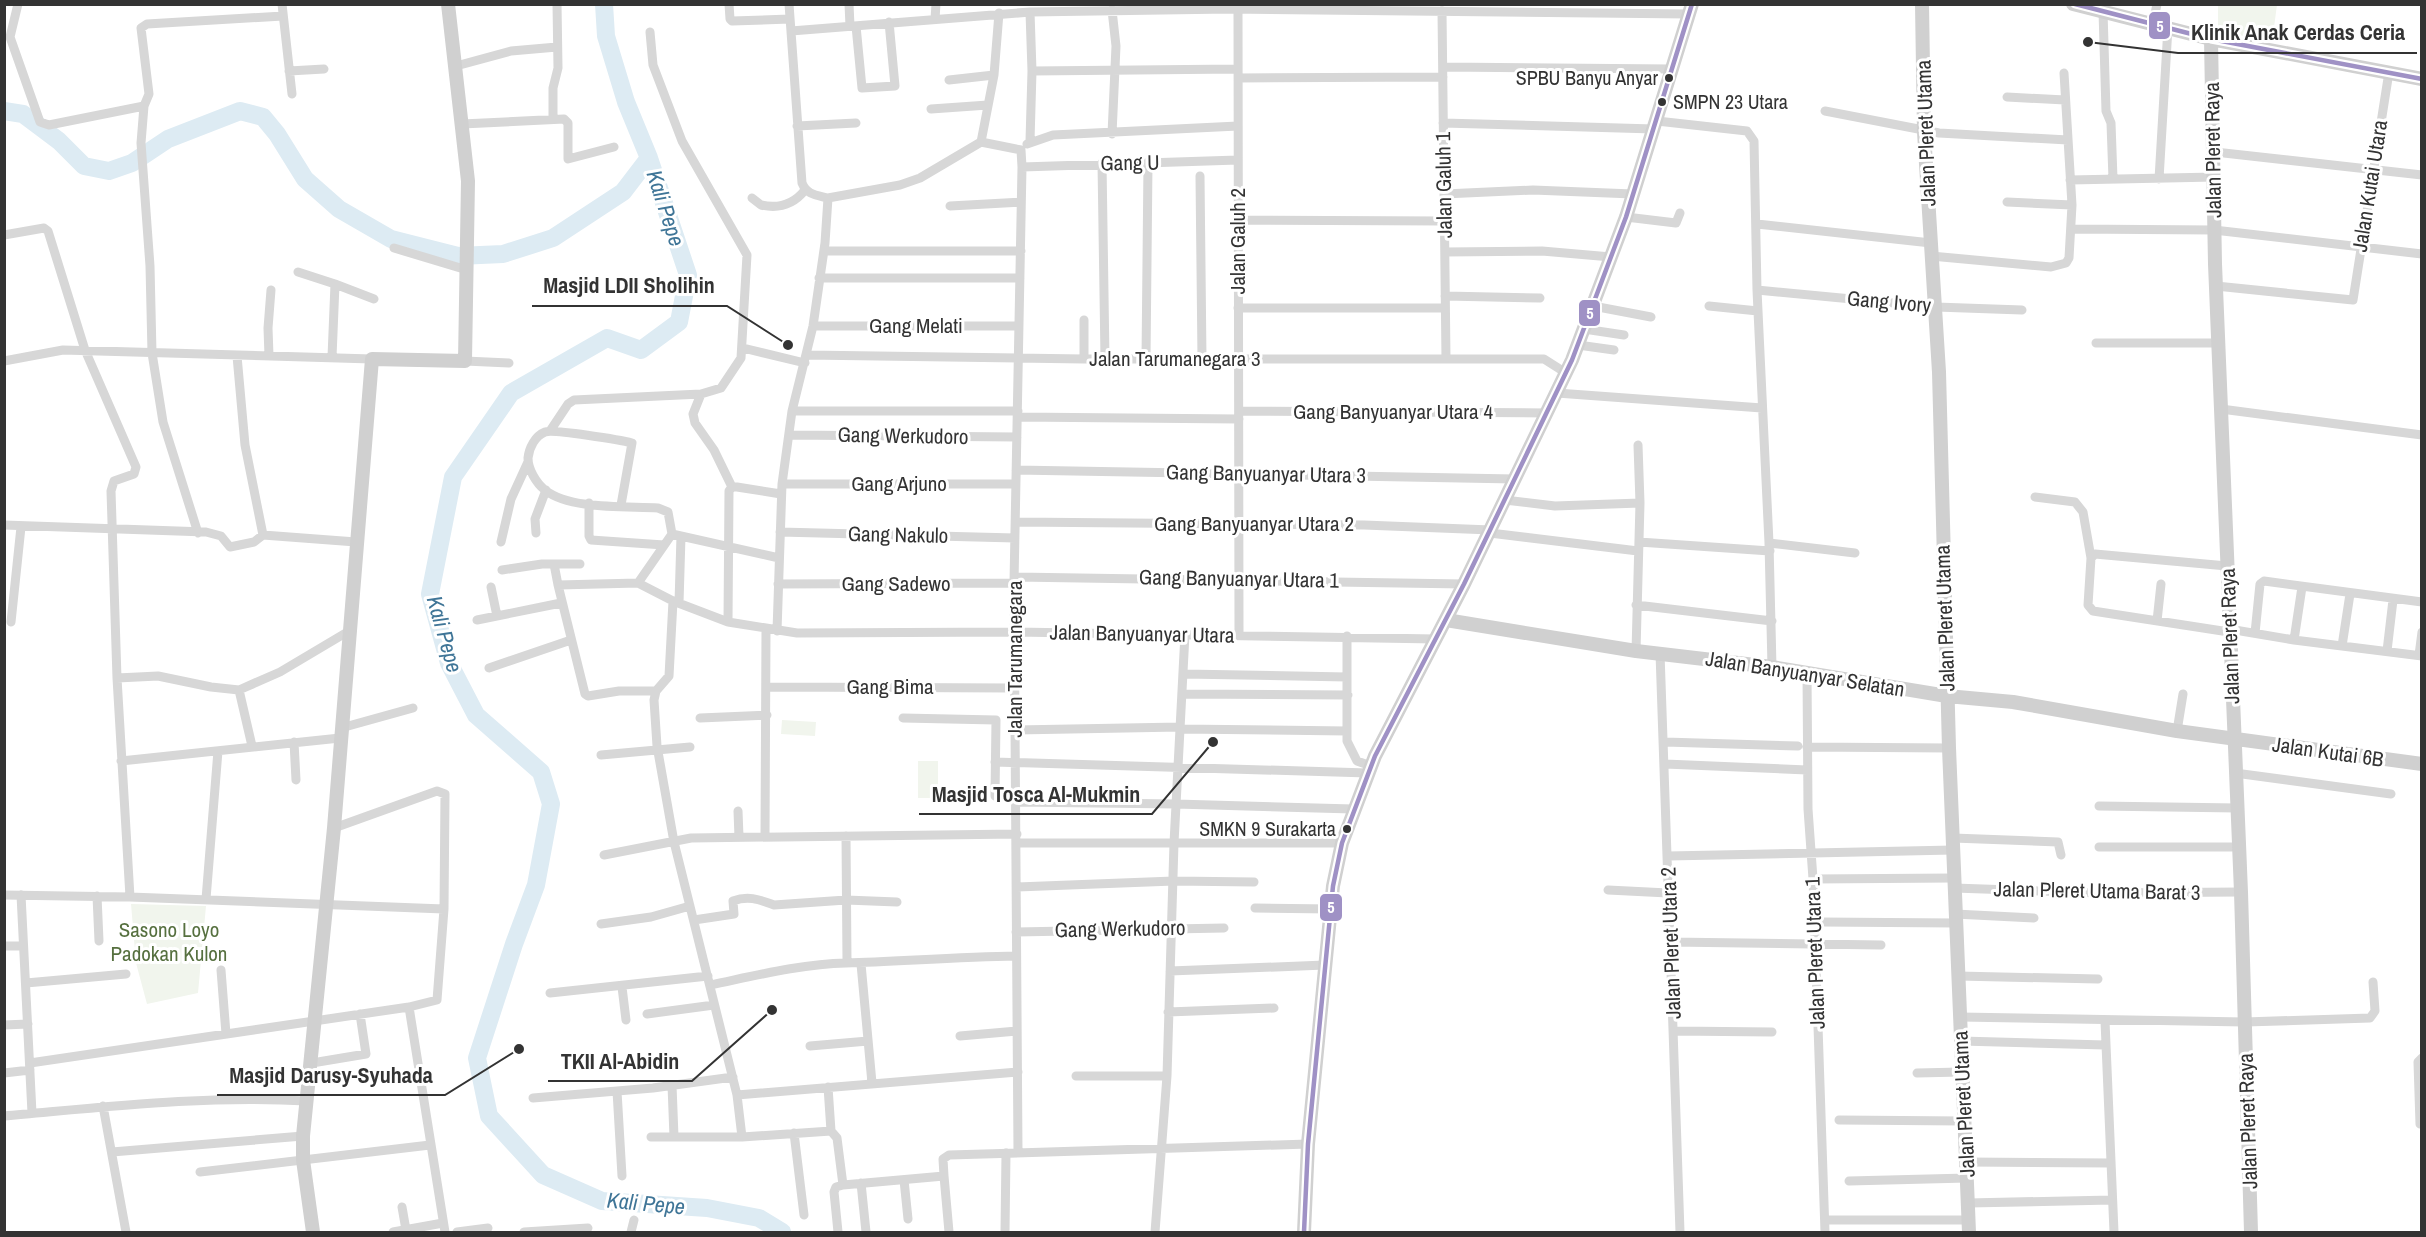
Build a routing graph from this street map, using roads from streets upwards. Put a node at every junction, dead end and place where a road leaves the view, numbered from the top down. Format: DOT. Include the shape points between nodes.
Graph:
graph roads {
  1 [pos="18,4"];
  2 [pos="282,4"];
  3 [pos="448,4"];
  4 [pos="557,4"];
  5 [pos="729,4"];
  6 [pos="789,4"];
  7 [pos="849,4"];
  8 [pos="936,4"];
  9 [pos="1922,4"];
  10 [pos="2073,4"];
  11 [pos="2157,4"];
  12 [pos="1232,7"];
  13 [pos="1337,7"];
  14 [pos="1427,8"];
  15 [pos="1568,8"];
  16 [pos="2099,8"];
  17 [pos="1691,9"];
  18 [pos="1004,10"];
  19 [pos="1112,10"];
  20 [pos="1443,11"];
  21 [pos="1030,12"];
  22 [pos="283,16"];
  23 [pos="790,19"];
  24 [pos="936,19"];
  25 [pos="889,22"];
  26 [pos="2153,24"];
  27 [pos="853,26"];
  28 [pos="2168,27"];
  29 [pos="791,31"];
  30 [pos="650,32"];
  31 [pos="2211,39"];
  32 [pos="557,47"];
  33 [pos="456,66"];
  34 [pos="324,69"];
  35 [pos="1113,69"];
  36 [pos="1672,69"];
  37 [pos="289,71"];
  38 [pos="1032,71"];
  39 [pos="1443,72"];
  40 [pos="2389,72"];
  41 [pos="1238,73"];
  42 [pos="2064,73"];
  43 [pos="993,75"];
  44 [pos="2421,79"];
  45 [pos="949,80"];
  46 [pos="292,94"];
  47 [pos="2007,97"];
  48 [pos="2066,100"];
  49 [pos="988,105"];
  50 [pos="144,106"];
  51 [pos="931,109"];
  52 [pos="1825,111"];
  53 [pos="553,119"];
  54 [pos="856,123"];
  55 [pos="1443,123"];
  56 [pos="462,124"];
  57 [pos="1655,124"];
  58 [pos="797,126"];
  59 [pos="1238,126"];
  60 [pos="1924,132"];
  61 [pos="1112,134"];
  62 [pos="2068,140"];
  63 [pos="1030,141"];
  64 [pos="981,142"];
  65 [pos="614,147"];
  66 [pos="1021,150"];
  67 [pos="2215,152"];
  68 [pos="1238,160"];
  69 [pos="1102,163"];
  70 [pos="1148,163"];
  71 [pos="1022,167"];
  72 [pos="2373,169"];
  73 [pos="2421,175"];
  74 [pos="1200,176"];
  75 [pos="2215,177"];
  76 [pos="2159,178"];
  77 [pos="2113,179"];
  78 [pos="2070,180"];
  79 [pos="805,190"];
  80 [pos="1444,194"];
  81 [pos="1633,194"];
  82 [pos="752,198"];
  83 [pos="828,198"];
  84 [pos="1021,202"];
  85 [pos="2007,202"];
  86 [pos="2072,205"];
  87 [pos="950,206"];
  88 [pos="1680,213"];
  89 [pos="1626,217"];
  90 [pos="1238,220"];
  91 [pos="1444,221"];
  92 [pos="1757,224"];
  93 [pos="2072,229"];
  94 [pos="2214,230"];
  95 [pos="4,235"];
  96 [pos="2360,247"];
  97 [pos="394,248"];
  98 [pos="1931,250"];
  99 [pos="824,251"];
  100 [pos="1021,251"];
  101 [pos="1445,252"];
  102 [pos="2421,254"];
  103 [pos="1611,257"];
  104 [pos="467,269"];
  105 [pos="298,272"];
  106 [pos="819,278"];
  107 [pos="1020,278"];
  108 [pos="335,284"];
  109 [pos="2216,286"];
  110 [pos="1757,290"];
  111 [pos="272,291"];
  112 [pos="1445,296"];
  113 [pos="1540,298"];
  114 [pos="374,299"];
  115 [pos="1593,306"];
  116 [pos="1709,306"];
  117 [pos="1936,307"];
  118 [pos="1238,308"];
  119 [pos="1445,308"];
  120 [pos="2022,310"];
  121 [pos="1758,311"];
  122 [pos="1651,316"];
  123 [pos="1084,320"];
  124 [pos="813,326"];
  125 [pos="1019,326"];
  126 [pos="1584,329"];
  127 [pos="1624,335"];
  128 [pos="2096,343"];
  129 [pos="2219,343"];
  130 [pos="1578,345"];
  131 [pos="743,348"];
  132 [pos="86,350"];
  133 [pos="1614,350"];
  134 [pos="152,353"];
  135 [pos="237,356"];
  136 [pos="269,356"];
  137 [pos="332,357"];
  138 [pos="1019,358"];
  139 [pos="372,359"];
  140 [pos="806,359"];
  141 [pos="1084,359"];
  142 [pos="1105,359"];
  143 [pos="1146,359"];
  144 [pos="1202,359"];
  145 [pos="1238,359"];
  146 [pos="1446,359"];
  147 [pos="1544,359"];
  148 [pos="1572,360"];
  149 [pos="4,361"];
  150 [pos="465,361"];
  151 [pos="508,363"];
  152 [pos="1566,373"];
  153 [pos="1557,393"];
  154 [pos="698,394"];
  155 [pos="1762,408"];
  156 [pos="2222,409"];
  157 [pos="792,411"];
  158 [pos="1547,413"];
  159 [pos="1018,414"];
  160 [pos="1239,415"];
  161 [pos="550,431"];
  162 [pos="789,435"];
  163 [pos="2421,435"];
  164 [pos="1017,437"];
  165 [pos="1638,445"];
  166 [pos="528,462"];
  167 [pos="1016,470"];
  168 [pos="1238,474"];
  169 [pos="1515,479"];
  170 [pos="1016,484"];
  171 [pos="732,487"];
  172 [pos="781,489"];
  173 [pos="546,490"];
  174 [pos="2035,497"];
  175 [pos="1505,500"];
  176 [pos="589,503"];
  177 [pos="1640,503"];
  178 [pos="621,506"];
  179 [pos="1016,522"];
  180 [pos="1239,524"];
  181 [pos="4,525"];
  182 [pos="21,527"];
  183 [pos="111,529"];
  184 [pos="1490,531"];
  185 [pos="198,532"];
  186 [pos="780,532"];
  187 [pos="536,533"];
  188 [pos="263,535"];
  189 [pos="676,535"];
  190 [pos="1015,538"];
  191 [pos="356,542"];
  192 [pos="501,542"];
  193 [pos="664,544"];
  194 [pos="1639,547"];
  195 [pos="1770,547"];
  196 [pos="727,548"];
  197 [pos="1855,553"];
  198 [pos="779,558"];
  199 [pos="2091,558"];
  200 [pos="554,564"];
  201 [pos="580,564"];
  202 [pos="2227,566"];
  203 [pos="502,570"];
  204 [pos="1238,579"];
  205 [pos="1014,580"];
  206 [pos="638,583"];
  207 [pos="778,584"];
  208 [pos="1464,584"];
  209 [pos="2161,584"];
  210 [pos="558,585"];
  211 [pos="491,587"];
  212 [pos="2302,587"];
  213 [pos="2350,594"];
  214 [pos="2393,600"];
  215 [pos="676,602"];
  216 [pos="2421,602"];
  217 [pos="561,603"];
  218 [pos="1636,605"];
  219 [pos="497,616"];
  220 [pos="477,620"];
  221 [pos="1446,620"];
  222 [pos="1772,621"];
  223 [pos="2157,621"];
  224 [pos="12,622"];
  225 [pos="728,622"];
  226 [pos="766,630"];
  227 [pos="349,631"];
  228 [pos="777,631"];
  229 [pos="2229,631"];
  230 [pos="1015,632"];
  231 [pos="2421,632"];
  232 [pos="2255,633"];
  233 [pos="1185,634"];
  234 [pos="1239,635"];
  235 [pos="1347,636"];
  236 [pos="1436,639"];
  237 [pos="571,640"];
  238 [pos="2294,640"];
  239 [pos="2342,646"];
  240 [pos="1636,651"];
  241 [pos="2387,651"];
  242 [pos="1660,653"];
  243 [pos="2420,656"];
  244 [pos="1772,667"];
  245 [pos="489,668"];
  246 [pos="1807,673"];
  247 [pos="1184,674"];
  248 [pos="1347,677"];
  249 [pos="117,678"];
  250 [pos="767,687"];
  251 [pos="1014,688"];
  252 [pos="239,690"];
  253 [pos="656,691"];
  254 [pos="1182,694"];
  255 [pos="2183,694"];
  256 [pos="1348,695"];
  257 [pos="1947,696"];
  258 [pos="413,708"];
  259 [pos="767,715"];
  260 [pos="700,718"];
  261 [pos="903,718"];
  262 [pos="1180,728"];
  263 [pos="1016,730"];
  264 [pos="1347,731"];
  265 [pos="2177,731"];
  266 [pos="341,733"];
  267 [pos="2234,739"];
  268 [pos="294,742"];
  269 [pos="1665,742"];
  270 [pos="252,746"];
  271 [pos="690,747"];
  272 [pos="1803,747"];
  273 [pos="1949,748"];
  274 [pos="657,749"];
  275 [pos="218,751"];
  276 [pos="601,755"];
  277 [pos="121,761"];
  278 [pos="995,762"];
  279 [pos="1016,763"];
  280 [pos="1665,764"];
  281 [pos="2421,764"];
  282 [pos="1178,768"];
  283 [pos="1369,769"];
  284 [pos="1807,770"];
  285 [pos="2235,773"];
  286 [pos="296,780"];
  287 [pos="2391,794"];
  288 [pos="995,796"];
  289 [pos="1017,802"];
  290 [pos="1176,804"];
  291 [pos="2099,806"];
  292 [pos="2237,808"];
  293 [pos="1353,809"];
  294 [pos="738,811"];
  295 [pos="334,828"];
  296 [pos="846,836"];
  297 [pos="739,837"];
  298 [pos="765,837"];
  299 [pos="1017,838"];
  300 [pos="674,842"];
  301 [pos="1174,843"];
  302 [pos="1342,843"];
  303 [pos="1953,844"];
  304 [pos="2099,847"];
  305 [pos="2239,847"];
  306 [pos="1811,854"];
  307 [pos="604,855"];
  308 [pos="2061,855"];
  309 [pos="1668,856"];
  310 [pos="1813,879"];
  311 [pos="1174,881"];
  312 [pos="1254,882"];
  313 [pos="1954,883"];
  314 [pos="1017,887"];
  315 [pos="1608,890"];
  316 [pos="1668,892"];
  317 [pos="2241,892"];
  318 [pos="4,895"];
  319 [pos="21,895"];
  320 [pos="96,896"];
  321 [pos="130,897"];
  322 [pos="206,899"];
  323 [pos="846,900"];
  324 [pos="897,902"];
  325 [pos="326,905"];
  326 [pos="690,906"];
  327 [pos="444,909"];
  328 [pos="1255,909"];
  329 [pos="1331,909"];
  330 [pos="2034,918"];
  331 [pos="1955,919"];
  332 [pos="694,920"];
  333 [pos="1821,922"];
  334 [pos="601,924"];
  335 [pos="1172,928"];
  336 [pos="1224,928"];
  337 [pos="1016,932"];
  338 [pos="99,941"];
  339 [pos="1671,942"];
  340 [pos="1814,944"];
  341 [pos="1881,945"];
  342 [pos="4,946"];
  343 [pos="23,946"];
  344 [pos="1016,956"];
  345 [pos="847,963"];
  346 [pos="861,964"];
  347 [pos="1325,965"];
  348 [pos="221,970"];
  349 [pos="1170,971"];
  350 [pos="126,974"];
  351 [pos="1958,976"];
  352 [pos="2098,979"];
  353 [pos="709,980"];
  354 [pos="26,982"];
  355 [pos="2373,982"];
  356 [pos="622,987"];
  357 [pos="550,993"];
  358 [pos="714,1005"];
  359 [pos="409,1007"];
  360 [pos="1274,1008"];
  361 [pos="1168,1012"];
  362 [pos="360,1014"];
  363 [pos="647,1014"];
  364 [pos="1960,1017"];
  365 [pos="626,1020"];
  366 [pos="316,1021"];
  367 [pos="2105,1021"];
  368 [pos="2245,1022"];
  369 [pos="28,1024"];
  370 [pos="4,1025"];
  371 [pos="1675,1031"];
  372 [pos="1017,1032"];
  373 [pos="1772,1032"];
  374 [pos="226,1034"];
  375 [pos="960,1036"];
  376 [pos="868,1041"];
  377 [pos="1961,1041"];
  378 [pos="2105,1045"];
  379 [pos="810,1046"];
  380 [pos="2421,1058"];
  381 [pos="312,1063"];
  382 [pos="30,1067"];
  383 [pos="1018,1072"];
  384 [pos="1961,1072"];
  385 [pos="4,1073"];
  386 [pos="1917,1073"];
  387 [pos="1076,1076"];
  388 [pos="1167,1076"];
  389 [pos="732,1077"];
  390 [pos="872,1083"];
  391 [pos="672,1085"];
  392 [pos="828,1087"];
  393 [pos="617,1091"];
  394 [pos="737,1095"];
  395 [pos="533,1098"];
  396 [pos="308,1101"];
  397 [pos="103,1106"];
  398 [pos="33,1113"];
  399 [pos="4,1116"];
  400 [pos="1839,1120"];
  401 [pos="1963,1121"];
  402 [pos="2420,1124"];
  403 [pos="831,1131"];
  404 [pos="794,1134"];
  405 [pos="303,1136"];
  406 [pos="651,1137"];
  407 [pos="674,1137"];
  408 [pos="742,1137"];
  409 [pos="1308,1144"];
  410 [pos="430,1145"];
  411 [pos="1162,1148"];
  412 [pos="112,1152"];
  413 [pos="1018,1152"];
  414 [pos="1006,1153"];
  415 [pos="303,1160"];
  416 [pos="1966,1161"];
  417 [pos="2110,1163"];
  418 [pos="200,1172"];
  419 [pos="622,1176"];
  420 [pos="944,1176"];
  421 [pos="1967,1178"];
  422 [pos="904,1180"];
  423 [pos="1849,1181"];
  424 [pos="861,1183"];
  425 [pos="843,1185"];
  426 [pos="2112,1200"];
  427 [pos="1968,1203"];
  428 [pos="402,1207"];
  429 [pos="804,1215"];
  430 [pos="908,1219"];
  431 [pos="634,1220"];
  432 [pos="1825,1220"];
  433 [pos="1969,1226"];
  434 [pos="444,1228"];
  435 [pos="488,1228"];
  436 [pos="588,1228"];
  437 [pos="406,1230"];
  438 [pos="126,1233"];
  439 [pos="313,1233"];
  440 [pos="393,1233"];
  441 [pos="457,1233"];
  442 [pos="524,1233"];
  443 [pos="631,1233"];
  444 [pos="838,1233"];
  445 [pos="866,1233"];
  446 [pos="949,1233"];
  447 [pos="1005,1233"];
  448 [pos="1155,1233"];
  449 [pos="1304,1233"];
  450 [pos="1680,1233"];
  451 [pos="1826,1233"];
  452 [pos="2114,1233"];
  453 [pos="2251,1233"];
  1 -- 50 [label="street" via="10,38 40,122 44,125"];
  2 -- 22 [label="street"];
  3 -- 33 [label="street"];
  4 -- 32 [label="street"];
  5 -- 23 [label="street" via="732,21"];
  6 -- 23 [label="street"];
  7 -- 27 [label="street"];
  8 -- 24 [label="street"];
  9 -- 60 [label="street, Jalan Pleret Utama"];
  10 -- 16 [label="street"];
  11 -- 26 [label="street"];
  12 -- 13 [label="street"];
  12 -- 19 [label="street"];
  12 -- 41 [label="street, Jalan Galuh 2"];
  13 -- 14 [label="street"];
  14 -- 20 [label="street"];
  15 -- 17 [label="street"];
  15 -- 20 [label="street"];
  16 -- 26 [label="street"];
  16 -- 77 [label="street"];
  17 -- 36 [label="street"];
  18 -- 21 [label="street"];
  18 -- 24 [label="street"];
  18 -- 43 [label="street"];
  19 -- 21 [label="street"];
  19 -- 35 [label="street" via="1116,46"];
  20 -- 39 [label="street, Jalan Galuh 1"];
  21 -- 38 [label="street"];
  22 -- 37 [label="street"];
  22 -- 50 [label="street" via="143,25 149,94"];
  23 -- 29 [label="street"];
  24 -- 25 [label="street"];
  25 -- 27 [label="street"];
  25 -- 27 [label="street" via="895,86 890,88 862,88"];
  26 -- 28 [label="street"];
  27 -- 29 [label="street"];
  28 -- 31 [label="street"];
  28 -- 76 [label="street"];
  29 -- 58 [label="street"];
  30 -- 131 [label="street" via="653,66 681,141 746,250"];
  31 -- 40 [label="street"];
  31 -- 67 [label="street, Jalan Pleret Raya"];
  32 -- 33 [label="street" via="511,51"];
  32 -- 53 [label="street"];
  33 -- 56 [label="street"];
  34 -- 37 [label="street"];
  35 -- 38 [label="street"];
  35 -- 41 [label="street"];
  35 -- 61 [label="street"];
  36 -- 39 [label="street"];
  36 -- 57 [label="street"];
  37 -- 46 [label="street"];
  38 -- 63 [label="street"];
  39 -- 41 [label="street"];
  39 -- 55 [label="street, Jalan Galuh 1"];
  40 -- 44 [label="street"];
  40 -- 72 [label="street, Jalan Kutai Utara"];
  41 -- 59 [label="street, Jalan Galuh 2"];
  42 -- 48 [label="street"];
  43 -- 45 [label="street"];
  43 -- 49 [label="street"];
  47 -- 48 [label="street"];
  48 -- 62 [label="street"];
  49 -- 51 [label="street"];
  49 -- 64 [label="street"];
  50 -- 134 [label="street" via="141,143"];
  52 -- 60 [label="street"];
  53 -- 56 [label="street"];
  53 -- 65 [label="street" via="568,123 568,159"];
  54 -- 58 [label="street"];
  55 -- 57 [label="street"];
  55 -- 80 [label="street, Jalan Galuh 1"];
  56 -- 104 [label="street" via="468,181"];
  57 -- 81 [label="street"];
  57 -- 92 [label="street" via="1747,130 1754,141"];
  58 -- 79 [label="street"];
  59 -- 61 [label="street"];
  59 -- 68 [label="street, Jalan Galuh 2"];
  60 -- 62 [label="street"];
  60 -- 98 [label="street, Jalan Pleret Utama"];
  61 -- 63 [label="street" via="1053,135"];
  62 -- 78 [label="street"];
  63 -- 66 [label="street"];
  64 -- 66 [label="street"];
  64 -- 83 [label="street" via="920,178"];
  66 -- 71 [label="street, Jalan Tarumanegara"];
  67 -- 72 [label="street"];
  67 -- 75 [label="street, Jalan Pleret Raya"];
  68 -- 70 [label="street, Gang U"];
  68 -- 90 [label="street, Jalan Galuh 2"];
  69 -- 70 [label="street, Gang U"];
  69 -- 71 [label="street, Gang U"];
  69 -- 142 [label="street"];
  70 -- 143 [label="street"];
  71 -- 84 [label="street, Jalan Tarumanegara"];
  72 -- 73 [label="street"];
  72 -- 96 [label="street, Jalan Kutai Utara"];
  74 -- 144 [label="street"];
  75 -- 76 [label="street"];
  75 -- 94 [label="street, Jalan Pleret Raya"];
  76 -- 77 [label="street"];
  77 -- 78 [label="street"];
  78 -- 86 [label="street"];
  79 -- 82 [label="street" via="797,201 784,205 761,205"];
  79 -- 83 [label="street"];
  80 -- 81 [label="street" via="1533,190"];
  80 -- 91 [label="street, Jalan Galuh 1"];
  81 -- 89 [label="street"];
  83 -- 99 [label="street"];
  84 -- 87 [label="street"];
  84 -- 100 [label="street, Jalan Tarumanegara"];
  85 -- 86 [label="street"];
  86 -- 93 [label="street"];
  88 -- 89 [label="street" via="1676,223"];
  89 -- 103 [label="street"];
  90 -- 91 [label="street"];
  90 -- 118 [label="street, Jalan Galuh 2"];
  91 -- 101 [label="street, Jalan Galuh 1"];
  92 -- 98 [label="street"];
  92 -- 110 [label="street"];
  93 -- 94 [label="street"];
  93 -- 98 [label="street" via="2069,258 2061,266"];
  94 -- 96 [label="street"];
  94 -- 109 [label="street, Jalan Pleret Raya"];
  95 -- 132 [label="street" via="44,228 48,231"];
  96 -- 102 [label="street"];
  96 -- 109 [label="street, Jalan Kutai Utara" via="2353,300"];
  97 -- 104 [label="street"];
  98 -- 117 [label="street, Jalan Pleret Utama"];
  99 -- 100 [label="street"];
  99 -- 106 [label="street"];
  100 -- 107 [label="street, Jalan Tarumanegara"];
  101 -- 103 [label="street" via="1542,251"];
  101 -- 112 [label="street, Jalan Galuh 1"];
  103 -- 115 [label="street"];
  104 -- 150 [label="street"];
  105 -- 108 [label="street"];
  106 -- 107 [label="street"];
  106 -- 124 [label="street"];
  107 -- 125 [label="street, Jalan Tarumanegara"];
  108 -- 114 [label="street"];
  108 -- 137 [label="street"];
  109 -- 129 [label="street, Jalan Pleret Raya"];
  110 -- 117 [label="street, Gang Ivory"];
  110 -- 121 [label="street"];
  111 -- 136 [label="street"];
  112 -- 113 [label="street"];
  112 -- 119 [label="street, Jalan Galuh 1"];
  115 -- 122 [label="street"];
  115 -- 126 [label="street"];
  116 -- 121 [label="street"];
  117 -- 120 [label="street, Gang Ivory"];
  117 -- 257 [label="street, Jalan Pleret Utama"];
  118 -- 119 [label="street"];
  118 -- 145 [label="street, Jalan Galuh 2"];
  119 -- 146 [label="street, Jalan Galuh 1"];
  121 -- 155 [label="street"];
  123 -- 141 [label="street"];
  124 -- 125 [label="street, Gang Melati"];
  124 -- 140 [label="street"];
  125 -- 138 [label="street, Jalan Tarumanegara"];
  126 -- 127 [label="street"];
  126 -- 130 [label="street"];
  128 -- 129 [label="street"];
  129 -- 156 [label="street, Jalan Pleret Raya"];
  130 -- 133 [label="street"];
  130 -- 148 [label="street"];
  131 -- 140 [label="street, Jalan Tarumanegara 3"];
  131 -- 154 [label="street" via="725,384 718,390"];
  132 -- 134 [label="street"];
  132 -- 149 [label="street" via="52,350"];
  132 -- 183 [label="street" via="136,467 134,474 112,485"];
  134 -- 135 [label="street"];
  134 -- 185 [label="street" via="163,422"];
  135 -- 136 [label="street"];
  135 -- 188 [label="street" via="245,445"];
  136 -- 137 [label="street"];
  137 -- 139 [label="street"];
  138 -- 140 [label="street, Jalan Tarumanegara 3"];
  138 -- 141 [label="street, Jalan Tarumanegara 3"];
  138 -- 159 [label="street, Jalan Tarumanegara"];
  139 -- 150 [label="street"];
  139 -- 191 [label="street"];
  140 -- 157 [label="street"];
  141 -- 142 [label="street, Jalan Tarumanegara 3"];
  142 -- 143 [label="street, Jalan Tarumanegara 3"];
  143 -- 144 [label="street, Jalan Tarumanegara 3"];
  144 -- 145 [label="street, Jalan Tarumanegara 3"];
  145 -- 146 [label="street, Jalan Tarumanegara 3"];
  145 -- 160 [label="street, Jalan Galuh 2"];
  146 -- 147 [label="street, Jalan Tarumanegara 3"];
  147 -- 148 [label="street, Jalan Tarumanegara 3"];
  147 -- 152 [label="street"];
  148 -- 152 [label="street"];
  150 -- 151 [label="street"];
  152 -- 153 [label="street"];
  153 -- 155 [label="street"];
  153 -- 158 [label="street"];
  154 -- 161 [label="street" via="574,400"];
  154 -- 171 [label="street" via="695,423"];
  155 -- 195 [label="street"];
  156 -- 163 [label="street"];
  156 -- 202 [label="street, Jalan Pleret Raya"];
  157 -- 159 [label="street, Gang Banyuanyar Utara 4"];
  157 -- 162 [label="street"];
  158 -- 160 [label="street, Gang Banyuanyar Utara 4"];
  158 -- 169 [label="street"];
  159 -- 160 [label="street, Gang Banyuanyar Utara 4"];
  159 -- 164 [label="street, Jalan Tarumanegara"];
  160 -- 168 [label="street, Jalan Galuh 2"];
  161 -- 166 [label="street" via="535,440"];
  161 -- 178 [label="street" via="632,443"];
  162 -- 164 [label="street, Gang Werkudoro"];
  162 -- 172 [label="street"];
  164 -- 167 [label="street, Jalan Tarumanegara"];
  165 -- 177 [label="street"];
  166 -- 173 [label="street"];
  166 -- 192 [label="street" via="511,499"];
  167 -- 168 [label="street, Gang Banyuanyar Utara 3"];
  167 -- 170 [label="street, Jalan Tarumanegara"];
  168 -- 169 [label="street, Gang Banyuanyar Utara 3"];
  168 -- 180 [label="street, Jalan Galuh 2"];
  169 -- 175 [label="street"];
  170 -- 172 [label="street, Gang Arjuno"];
  170 -- 179 [label="street, Jalan Tarumanegara"];
  171 -- 172 [label="street, Gang Arjuno"];
  171 -- 196 [label="street"];
  172 -- 186 [label="street"];
  173 -- 176 [label="street" via="565,499"];
  173 -- 187 [label="street" via="535,519"];
  174 -- 199 [label="street" via="2075,502 2083,512"];
  175 -- 177 [label="street" via="1555,506"];
  175 -- 184 [label="street"];
  176 -- 178 [label="street"];
  176 -- 193 [label="street" via="590,539"];
  177 -- 194 [label="street"];
  178 -- 189 [label="street" via="664,509 671,517"];
  179 -- 180 [label="street, Gang Banyuanyar Utara 2"];
  179 -- 190 [label="street, Jalan Tarumanegara"];
  180 -- 184 [label="street, Gang Banyuanyar Utara 2"];
  180 -- 204 [label="street, Jalan Galuh 2"];
  181 -- 182 [label="street"];
  182 -- 183 [label="street"];
  182 -- 224 [label="street"];
  183 -- 185 [label="street"];
  183 -- 249 [label="street"];
  184 -- 194 [label="street, Gang Banyuanyar Utara 2"];
  184 -- 208 [label="street"];
  185 -- 188 [label="street" via="219,535 230,547 254,542"];
  186 -- 190 [label="street, Gang Nakulo"];
  186 -- 198 [label="street"];
  188 -- 191 [label="street"];
  189 -- 193 [label="street"];
  189 -- 196 [label="street"];
  189 -- 215 [label="street"];
  190 -- 205 [label="street, Jalan Tarumanegara"];
  191 -- 227 [label="street"];
  193 -- 206 [label="street"];
  194 -- 195 [label="street, Gang Banyuanyar Utara 2"];
  194 -- 218 [label="street"];
  195 -- 197 [label="street, Gang Banyuanyar Utara 2"];
  195 -- 222 [label="street"];
  196 -- 198 [label="street"];
  196 -- 225 [label="street"];
  198 -- 207 [label="street"];
  199 -- 202 [label="street" via="2096,554"];
  199 -- 223 [label="street" via="2089,608"];
  200 -- 201 [label="street"];
  200 -- 203 [label="street"];
  200 -- 210 [label="street"];
  202 -- 229 [label="street, Jalan Pleret Raya"];
  204 -- 205 [label="street, Gang Banyuanyar Utara 1"];
  204 -- 208 [label="street, Gang Banyuanyar Utara 1"];
  204 -- 234 [label="street, Jalan Galuh 2"];
  205 -- 207 [label="street, Gang Sadewo"];
  205 -- 230 [label="street, Jalan Tarumanegara"];
  206 -- 210 [label="street"];
  206 -- 215 [label="street, Jalan Banyuanyar Utara"];
  207 -- 228 [label="street"];
  208 -- 221 [label="street"];
  209 -- 223 [label="street"];
  210 -- 217 [label="street"];
  211 -- 219 [label="street"];
  212 -- 213 [label="street"];
  212 -- 232 [label="street" via="2262,582"];
  212 -- 238 [label="street"];
  213 -- 214 [label="street"];
  213 -- 239 [label="street"];
  214 -- 216 [label="street"];
  214 -- 241 [label="street"];
  215 -- 225 [label="street, Jalan Banyuanyar Utara"];
  215 -- 253 [label="street" via="669,676"];
  217 -- 219 [label="street"];
  217 -- 237 [label="street"];
  218 -- 222 [label="street"];
  218 -- 240 [label="street"];
  219 -- 220 [label="street"];
  221 -- 236 [label="street"];
  221 -- 240 [label="street, Jalan Banyuanyar Selatan"];
  222 -- 244 [label="street"];
  223 -- 229 [label="street"];
  225 -- 226 [label="street, Jalan Banyuanyar Utara"];
  226 -- 228 [label="street, Jalan Banyuanyar Utara"];
  226 -- 250 [label="street"];
  227 -- 252 [label="street" via="280,672"];
  227 -- 266 [label="street"];
  228 -- 230 [label="street, Jalan Banyuanyar Utara"];
  229 -- 232 [label="street"];
  229 -- 267 [label="street, Jalan Pleret Raya"];
  230 -- 233 [label="street, Jalan Banyuanyar Utara"];
  230 -- 251 [label="street, Jalan Tarumanegara"];
  231 -- 243 [label="street"];
  232 -- 238 [label="street"];
  233 -- 234 [label="street, Jalan Banyuanyar Utara"];
  233 -- 247 [label="street"];
  234 -- 235 [label="street, Jalan Banyuanyar Utara"];
  235 -- 236 [label="street, Jalan Banyuanyar Utara"];
  235 -- 248 [label="street"];
  236 -- 283 [label="street"];
  237 -- 245 [label="street"];
  237 -- 253 [label="street" via="588,696"];
  238 -- 239 [label="street"];
  239 -- 241 [label="street"];
  240 -- 242 [label="street, Jalan Banyuanyar Selatan"];
  241 -- 243 [label="street"];
  242 -- 244 [label="street, Jalan Banyuanyar Selatan"];
  242 -- 269 [label="street, Jalan Pleret Utara 2"];
  244 -- 246 [label="street, Jalan Banyuanyar Selatan"];
  246 -- 257 [label="street, Jalan Banyuanyar Selatan"];
  246 -- 272 [label="street, Jalan Pleret Utara 1"];
  247 -- 248 [label="street"];
  247 -- 254 [label="street"];
  248 -- 256 [label="street"];
  249 -- 252 [label="street" via="158,676"];
  249 -- 277 [label="street"];
  250 -- 251 [label="street, Gang Bima"];
  250 -- 259 [label="street"];
  251 -- 263 [label="street, Jalan Tarumanegara"];
  252 -- 270 [label="street"];
  253 -- 274 [label="street"];
  254 -- 256 [label="street"];
  254 -- 262 [label="street"];
  255 -- 265 [label="street"];
  256 -- 264 [label="street"];
  257 -- 265 [label="street, Jalan Banyuanyar Selatan" via="2033,705"];
  257 -- 273 [label="street, Jalan Pleret Utama"];
  258 -- 266 [label="street"];
  259 -- 260 [label="street"];
  259 -- 298 [label="street"];
  261 -- 278 [label="street" via="996,720"];
  262 -- 263 [label="street"];
  262 -- 264 [label="street"];
  262 -- 282 [label="street"];
  263 -- 279 [label="street, Jalan Tarumanegara"];
  264 -- 283 [label="street" via="1351,753"];
  265 -- 267 [label="street, Jalan Banyuanyar Selatan"];
  266 -- 268 [label="street"];
  266 -- 295 [label="street"];
  267 -- 281 [label="street, Jalan Kutai 6B"];
  267 -- 285 [label="street, Jalan Pleret Raya"];
  268 -- 270 [label="street"];
  268 -- 286 [label="street"];
  269 -- 272 [label="street"];
  269 -- 280 [label="street, Jalan Pleret Utara 2"];
  270 -- 275 [label="street"];
  271 -- 274 [label="street"];
  272 -- 273 [label="street"];
  272 -- 284 [label="street, Jalan Pleret Utara 1"];
  273 -- 303 [label="street, Jalan Pleret Utama"];
  274 -- 276 [label="street"];
  274 -- 300 [label="street"];
  275 -- 277 [label="street"];
  275 -- 322 [label="street"];
  277 -- 321 [label="street"];
  278 -- 279 [label="street"];
  278 -- 288 [label="street"];
  279 -- 282 [label="street"];
  279 -- 289 [label="street, Jalan Tarumanegara"];
  280 -- 284 [label="street"];
  280 -- 309 [label="street, Jalan Pleret Utara 2"];
  282 -- 283 [label="street"];
  282 -- 290 [label="street"];
  283 -- 293 [label="street"];
  284 -- 306 [label="street, Jalan Pleret Utara 1"];
  285 -- 287 [label="street"];
  285 -- 292 [label="street, Jalan Pleret Raya"];
  289 -- 290 [label="street"];
  289 -- 299 [label="street, Jalan Tarumanegara"];
  290 -- 293 [label="street"];
  290 -- 301 [label="street"];
  291 -- 292 [label="street"];
  292 -- 305 [label="street, Jalan Pleret Raya"];
  293 -- 302 [label="street"];
  294 -- 297 [label="street"];
  295 -- 325 [label="street"];
  295 -- 327 [label="street" via="442,792 446,798"];
  296 -- 298 [label="street"];
  296 -- 299 [label="street"];
  296 -- 323 [label="street"];
  297 -- 298 [label="street"];
  297 -- 300 [label="street"];
  299 -- 301 [label="street"];
  299 -- 314 [label="street, Jalan Tarumanegara"];
  300 -- 307 [label="street"];
  300 -- 326 [label="street"];
  301 -- 302 [label="street"];
  301 -- 311 [label="street"];
  302 -- 329 [label="street"];
  303 -- 306 [label="street"];
  303 -- 308 [label="street" via="2058,842"];
  303 -- 313 [label="street, Jalan Pleret Utama"];
  304 -- 305 [label="street"];
  305 -- 317 [label="street, Jalan Pleret Raya"];
  306 -- 309 [label="street"];
  306 -- 310 [label="street, Jalan Pleret Utara 1"];
  309 -- 316 [label="street, Jalan Pleret Utara 2"];
  310 -- 313 [label="street, Jalan Pleret Utama Barat 3"];
  310 -- 340 [label="street, Jalan Pleret Utara 1"];
  311 -- 312 [label="street"];
  311 -- 314 [label="street"];
  311 -- 335 [label="street"];
  313 -- 317 [label="street, Jalan Pleret Utama Barat 3" via="2101,893"];
  313 -- 331 [label="street, Jalan Pleret Utama"];
  314 -- 337 [label="street, Jalan Tarumanegara"];
  315 -- 316 [label="street"];
  316 -- 339 [label="street, Jalan Pleret Utara 2"];
  317 -- 368 [label="street, Jalan Pleret Raya"];
  318 -- 319 [label="street"];
  319 -- 320 [label="street"];
  319 -- 343 [label="street"];
  320 -- 321 [label="street"];
  320 -- 338 [label="street"];
  321 -- 322 [label="street"];
  322 -- 325 [label="street"];
  323 -- 324 [label="street"];
  323 -- 332 [label="street" via="774,905 748,897 735,900 734,914"];
  323 -- 345 [label="street"];
  325 -- 327 [label="street"];
  325 -- 366 [label="street"];
  326 -- 332 [label="street"];
  326 -- 334 [label="street" via="651,917"];
  327 -- 359 [label="street" via="437,1000"];
  328 -- 329 [label="street"];
  329 -- 347 [label="street"];
  330 -- 331 [label="street"];
  331 -- 333 [label="street"];
  331 -- 351 [label="street, Jalan Pleret Utama"];
  332 -- 353 [label="street"];
  335 -- 336 [label="street, Gang Werkudoro"];
  335 -- 337 [label="street, Gang Werkudoro"];
  335 -- 349 [label="street"];
  337 -- 344 [label="street, Jalan Tarumanegara"];
  339 -- 340 [label="street"];
  339 -- 371 [label="street, Jalan Pleret Utara 2"];
  340 -- 341 [label="street"];
  340 -- 432 [label="street, Jalan Pleret Utara 1"];
  342 -- 343 [label="street"];
  343 -- 354 [label="street"];
  344 -- 346 [label="street"];
  344 -- 372 [label="street, Jalan Tarumanegara"];
  345 -- 346 [label="street"];
  345 -- 353 [label="street"];
  346 -- 376 [label="street"];
  347 -- 349 [label="street"];
  347 -- 409 [label="street"];
  348 -- 374 [label="street"];
  349 -- 361 [label="street"];
  350 -- 354 [label="street"];
  351 -- 352 [label="street"];
  351 -- 364 [label="street, Jalan Pleret Utama"];
  353 -- 356 [label="street"];
  353 -- 358 [label="street"];
  354 -- 369 [label="street"];
  355 -- 368 [label="street" via="2375,1011 2370,1018"];
  356 -- 357 [label="street"];
  356 -- 365 [label="street"];
  358 -- 363 [label="street"];
  358 -- 389 [label="street"];
  359 -- 362 [label="street"];
  359 -- 410 [label="street"];
  360 -- 361 [label="street"];
  361 -- 388 [label="street"];
  362 -- 366 [label="street"];
  362 -- 381 [label="street" via="366,1054"];
  364 -- 367 [label="street"];
  364 -- 377 [label="street, Jalan Pleret Utama"];
  366 -- 374 [label="street"];
  366 -- 381 [label="street"];
  367 -- 368 [label="street"];
  367 -- 378 [label="street"];
  368 -- 453 [label="street, Jalan Pleret Raya"];
  369 -- 370 [label="street"];
  369 -- 382 [label="street"];
  371 -- 373 [label="street"];
  371 -- 450 [label="street, Jalan Pleret Utara 2"];
  372 -- 375 [label="street"];
  372 -- 383 [label="street, Jalan Tarumanegara"];
  374 -- 382 [label="street"];
  376 -- 379 [label="street"];
  376 -- 390 [label="street"];
  377 -- 378 [label="street"];
  377 -- 384 [label="street, Jalan Pleret Utama"];
  378 -- 417 [label="street"];
  380 -- 402 [label="street"];
  381 -- 396 [label="street"];
  382 -- 385 [label="street"];
  382 -- 398 [label="street"];
  383 -- 390 [label="street"];
  383 -- 413 [label="street, Jalan Tarumanegara"];
  384 -- 386 [label="street"];
  384 -- 401 [label="street, Jalan Pleret Utama"];
  387 -- 388 [label="street"];
  388 -- 411 [label="street"];
  389 -- 391 [label="street"];
  389 -- 394 [label="street"];
  390 -- 392 [label="street"];
  391 -- 393 [label="street"];
  391 -- 407 [label="street"];
  392 -- 394 [label="street"];
  392 -- 403 [label="street"];
  393 -- 395 [label="street"];
  393 -- 419 [label="street"];
  394 -- 408 [label="street"];
  396 -- 397 [label="street" via="192,1099"];
  396 -- 405 [label="street"];
  397 -- 398 [label="street"];
  397 -- 412 [label="street"];
  398 -- 399 [label="street"];
  400 -- 401 [label="street"];
  401 -- 416 [label="street, Jalan Pleret Utama"];
  403 -- 404 [label="street"];
  403 -- 425 [label="street" via="837,1138"];
  404 -- 408 [label="street"];
  404 -- 429 [label="street"];
  405 -- 412 [label="street"];
  405 -- 415 [label="street"];
  406 -- 407 [label="street"];
  407 -- 408 [label="street"];
  409 -- 411 [label="street"];
  409 -- 449 [label="street"];
  410 -- 415 [label="street"];
  410 -- 434 [label="street"];
  411 -- 413 [label="street"];
  411 -- 448 [label="street"];
  412 -- 438 [label="street"];
  413 -- 414 [label="street"];
  414 -- 420 [label="street" via="945,1155"];
  414 -- 447 [label="street"];
  415 -- 418 [label="street"];
  415 -- 439 [label="street"];
  416 -- 417 [label="street"];
  416 -- 421 [label="street, Jalan Pleret Utama"];
  417 -- 426 [label="street"];
  420 -- 422 [label="street"];
  420 -- 446 [label="street"];
  421 -- 423 [label="street"];
  421 -- 427 [label="street, Jalan Pleret Utama"];
  422 -- 424 [label="street"];
  422 -- 430 [label="street"];
  424 -- 425 [label="street"];
  424 -- 445 [label="street"];
  425 -- 444 [label="street" via="834,1192"];
  426 -- 427 [label="street"];
  426 -- 452 [label="street"];
  427 -- 433 [label="street, Jalan Pleret Utama"];
  428 -- 437 [label="street"];
  431 -- 443 [label="street"];
  432 -- 433 [label="street"];
  432 -- 451 [label="street, Jalan Pleret Utara 1"];
  434 -- 437 [label="street"];
  435 -- 441 [label="street"];
  436 -- 442 [label="street"];
  437 -- 440 [label="street"];
}
